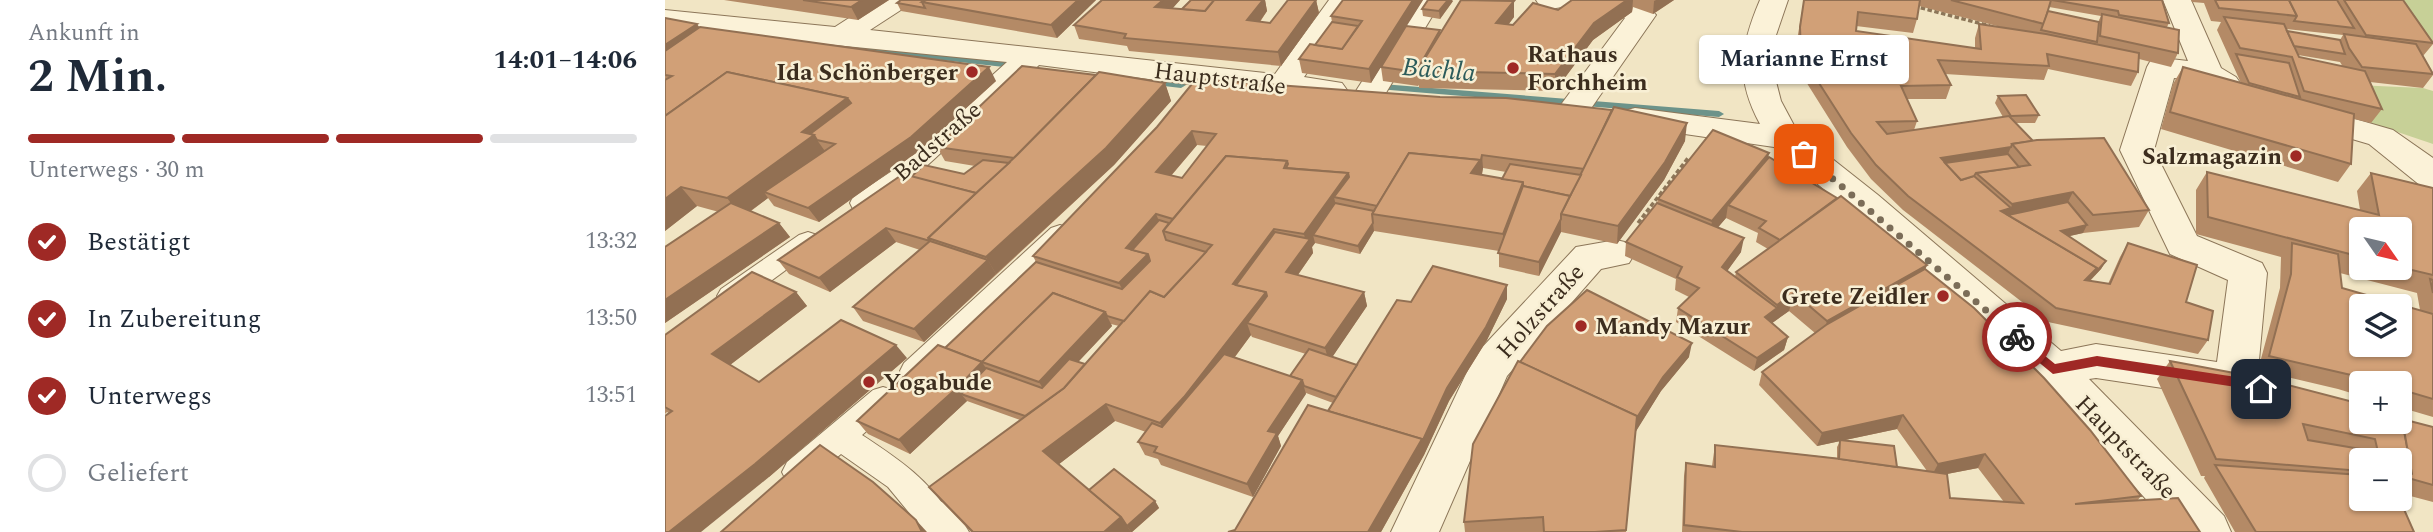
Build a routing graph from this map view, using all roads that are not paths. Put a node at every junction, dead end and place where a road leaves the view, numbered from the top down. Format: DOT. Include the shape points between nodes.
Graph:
graph roads {
  1 [pos="712,0"];
  2 [pos="897,0"];
  3 [pos="1344,0"];
  4 [pos="1428,0"];
  5 [pos="1550,0"];
  6 [pos="1558,0"];
  7 [pos="1613,0"];
  8 [pos="1774,0"];
  9 [pos="2177,0"];
  10 [pos="671,23"];
  11 [pos="1077,33"];
  12 [pos="839,37"];
  13 [pos="1041,56"];
  14 [pos="2208,73"];
  15 [pos="1207,76"];
  16 [pos="1282,86"];
  17 [pos="1182,105"];
  18 [pos="956,127"];
  19 [pos="1784,138"];
  20 [pos="2433,178"];
  21 [pos="1077,217"];
  22 [pos="1616,253"];
  23 [pos="709,312"];
  24 [pos="2053,369"];
  25 [pos="841,437"];
  26 [pos="777,489"];
  27 [pos="941,527"];
  28 [pos="1415,532"];
  29 [pos="2207,532"];
  1 -- 10 [label="street"];
  2 -- 12 [label="street"];
  3 -- 16 [label="street"];
  4 -- 16 [label="street, Hauptstraße" via="1383,95"];
  5 -- 6 [label="street"];
  7 -- 19 [label="street" via="1642,15 1560,108"];
  8 -- 19 [label="street" via="1755,56 1763,99"];
  9 -- 14 [label="street"];
  10 -- 12 [label="street, Hauptstraße"];
  11 -- 13 [label="street, Badstraße"];
  12 -- 13 [label="street, Hauptstraße"];
  13 -- 15 [label="street, Hauptstraße"];
  13 -- 18 [label="street, Badstraße"];
  14 -- 20 [label="street" via="2240,95 2381,137"];
  14 -- 24 [label="street" via="2162,67 2137,150 2183,245 2248,273 2255,388 2097,361"];
  15 -- 16 [label="street, Hauptstraße"];
  15 -- 17 [label="street"];
  18 -- 23 [label="lane, Badstraße" via="906,172"];
  19 -- 24 [label="street, Hauptstraße"];
  21 -- 25 [label="lane"];
  22 -- 28 [label="street, Holzstraße" via="1589,257 1490,367"];
  24 -- 29 [label="street, Hauptstraße"];
  25 -- 26 [label="lane"];
  25 -- 27 [label="lane" via="899,477"];
}
